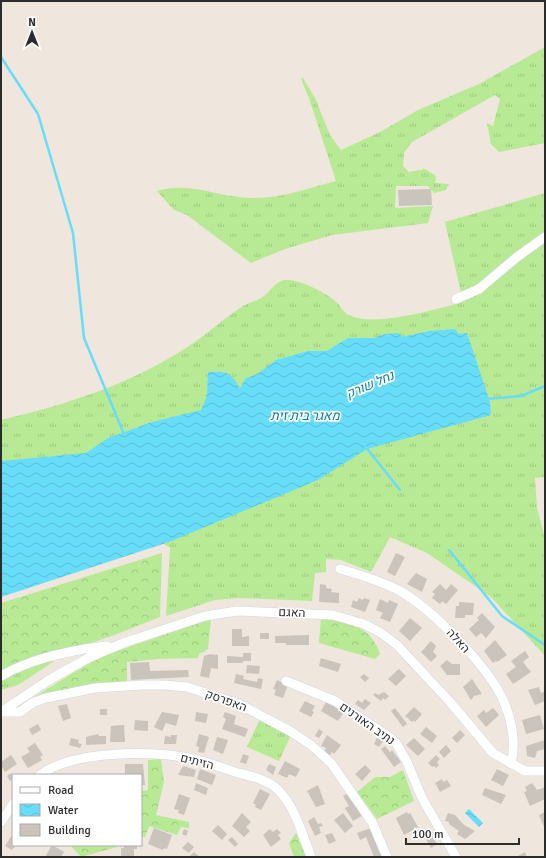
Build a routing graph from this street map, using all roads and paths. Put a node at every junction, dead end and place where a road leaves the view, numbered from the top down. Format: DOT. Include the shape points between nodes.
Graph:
graph roads {
  1 [pos="545,237"];
  2 [pos="456,299"];
  3 [pos="340,570"];
  4 [pos="116,646"];
  5 [pos="1,676"];
  6 [pos="286,681"];
  7 [pos="1,712"];
  8 [pos="511,764"];
  9 [pos="545,771"];
  10 [pos="42,774"];
  11 [pos="12,806"];
  12 [pos="1,822"];
  13 [pos="311,857"];
  14 [pos="386,857"];
  15 [pos="456,857"];
  1 -- 2 [label="street" via="479,289"];
  3 -- 8 [label="street, האלה" via="380,582 411,598 434,616 466,650 495,685 507,708 513,742"];
  4 -- 5 [label="street" via="77,650 20,667"];
  4 -- 7 [label="street, האגם" via="66,670"];
  4 -- 8 [label="street, האגם" via="205,616 226,612 325,614 356,621 380,633 401,649 493,753"];
  6 -- 15 [label="street, נתיב האורנים" via="335,701 396,743 422,798"];
  7 -- 14 [label="street, האפרסק" via="20,712 34,702 46,698 95,688 142,685 187,688 239,704 290,731 331,763 372,822"];
  8 -- 9 [label="street, האגם" via="525,772"];
  10 -- 13 [label="street, הזיתים" via="61,763 90,756 156,755 201,761 261,780 277,789 291,807"];
  11 -- 12 [label="street"];
}
